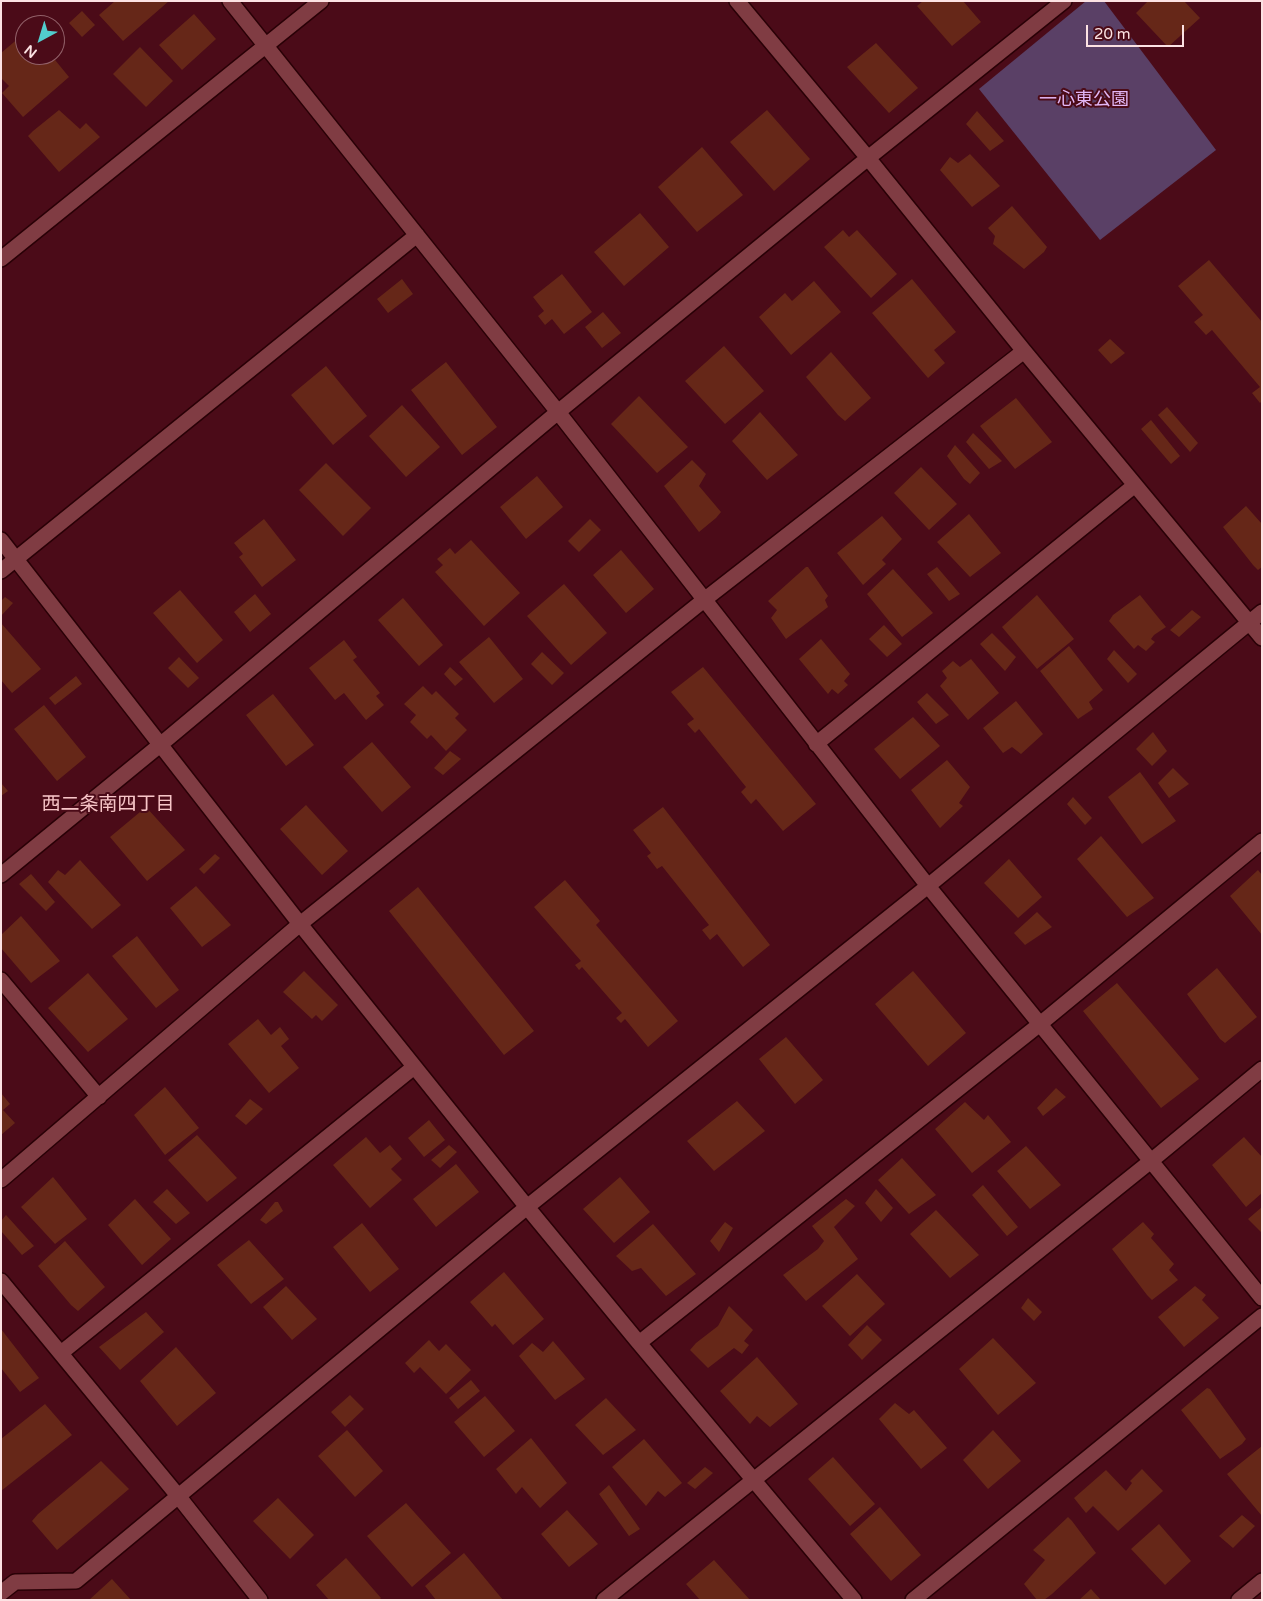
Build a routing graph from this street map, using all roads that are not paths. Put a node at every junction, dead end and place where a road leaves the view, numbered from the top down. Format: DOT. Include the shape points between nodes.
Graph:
graph roads {
  1 [pos="230,1"];
  2 [pos="321,1"];
  3 [pos="737,1"];
  4 [pos="1064,1"];
  5 [pos="266,45"];
  6 [pos="868,158"];
  7 [pos="417,235"];
  8 [pos="1,259"];
  9 [pos="1024,351"];
  10 [pos="558,412"];
  11 [pos="1135,485"];
  12 [pos="1,540"];
  13 [pos="16,559"];
  14 [pos="1,571"];
  15 [pos="704,600"];
  16 [pos="1262,612"];
  17 [pos="1249,622"];
  18 [pos="1262,638"];
  19 [pos="816,744"];
  20 [pos="160,745"];
  21 [pos="1262,842"];
  22 [pos="1,875"];
  23 [pos="928,886"];
  24 [pos="300,924"];
  25 [pos="1,980"];
  26 [pos="1040,1024"];
  27 [pos="414,1067"];
  28 [pos="1262,1069"];
  29 [pos="99,1097"];
  30 [pos="1150,1160"];
  31 [pos="1,1180"];
  32 [pos="527,1207"];
  33 [pos="1,1281"];
  34 [pos="1262,1298"];
  35 [pos="1262,1316"];
  36 [pos="640,1343"];
  37 [pos="61,1353"];
  38 [pos="752,1480"];
  39 [pos="179,1497"];
  40 [pos="1262,1581"];
  41 [pos="1,1593"];
  42 [pos="260,1600"];
  43 [pos="604,1600"];
  44 [pos="854,1600"];
  45 [pos="914,1600"];
  46 [pos="1239,1600"];
  1 -- 5 [label="street"];
  2 -- 5 [label="street"];
  3 -- 6 [label="street"];
  4 -- 6 [label="street"];
  5 -- 7 [label="street"];
  5 -- 8 [label="street"];
  6 -- 9 [label="street"];
  6 -- 10 [label="street"];
  7 -- 10 [label="street"];
  7 -- 13 [label="street"];
  9 -- 11 [label="street"];
  9 -- 15 [label="street"];
  10 -- 15 [label="street"];
  10 -- 20 [label="street"];
  11 -- 17 [label="street"];
  11 -- 19 [label="street"];
  12 -- 13 [label="street"];
  13 -- 14 [label="street"];
  13 -- 20 [label="street"];
  15 -- 19 [label="street"];
  15 -- 24 [label="street"];
  16 -- 17 [label="street"];
  17 -- 18 [label="street"];
  17 -- 23 [label="street"];
  19 -- 23 [label="street"];
  20 -- 22 [label="street"];
  20 -- 24 [label="street"];
  21 -- 26 [label="street"];
  23 -- 26 [label="street"];
  23 -- 32 [label="street"];
  24 -- 27 [label="street"];
  24 -- 29 [label="street"];
  25 -- 29 [label="street"];
  26 -- 30 [label="street"];
  26 -- 36 [label="street"];
  27 -- 32 [label="street"];
  27 -- 37 [label="street"];
  28 -- 30 [label="street"];
  29 -- 31 [label="street"];
  30 -- 34 [label="street"];
  30 -- 38 [label="street"];
  32 -- 36 [label="street"];
  32 -- 39 [label="street"];
  33 -- 37 [label="street"];
  35 -- 45 [label="street"];
  36 -- 38 [label="street"];
  37 -- 39 [label="street"];
  38 -- 43 [label="street"];
  38 -- 44 [label="street"];
  39 -- 41 [label="street" via="76,1581 15,1582"];
  39 -- 42 [label="street"];
  40 -- 46 [label="street"];
}
